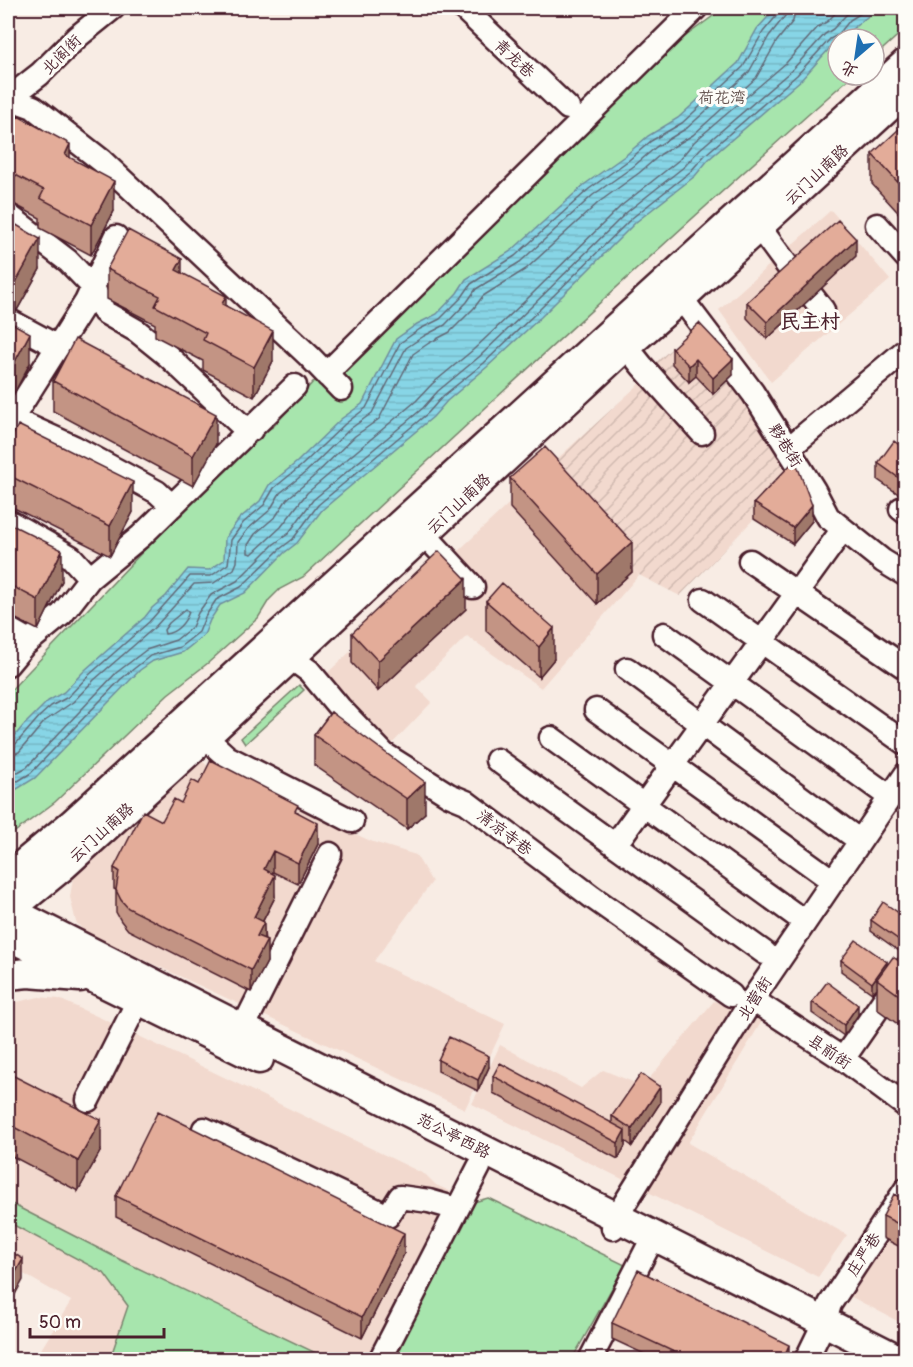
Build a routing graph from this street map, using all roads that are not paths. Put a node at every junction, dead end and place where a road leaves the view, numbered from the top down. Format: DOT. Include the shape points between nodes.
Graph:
graph roads {
  1 [pos="113,8"];
  2 [pos="463,8"];
  3 [pos="696,8"];
  4 [pos="906,63"];
  5 [pos="906,91"];
  6 [pos="8,98"];
  7 [pos="568,108"];
  8 [pos="8,216"];
  9 [pos="877,225"];
  10 [pos="759,227"];
  11 [pos="116,237"];
  12 [pos="906,257"];
  13 [pos="795,276"];
  14 [pos="93,287"];
  15 [pos="681,298"];
  16 [pos="8,320"];
  17 [pos="626,346"];
  18 [pos="58,347"];
  19 [pos="906,350"];
  20 [pos="295,386"];
  21 [pos="9,420"];
  22 [pos="251,430"];
  23 [pos="702,433"];
  24 [pos="788,448"];
  25 [pos="172,506"];
  26 [pos="8,521"];
  27 [pos="416,525"];
  28 [pos="843,529"];
  29 [pos="750,561"];
  30 [pos="906,575"];
  31 [pos="90,578"];
  32 [pos="473,587"];
  33 [pos="797,593"];
  34 [pos="703,600"];
  35 [pos="8,629"];
  36 [pos="664,634"];
  37 [pos="29,641"];
  38 [pos="762,641"];
  39 [pos="291,658"];
  40 [pos="8,664"];
  41 [pos="906,668"];
  42 [pos="627,669"];
  43 [pos="732,683"];
  44 [pos="596,710"];
  45 [pos="701,725"];
  46 [pos="205,737"];
  47 [pos="551,738"];
  48 [pos="906,744"];
  49 [pos="497,760"];
  50 [pos="673,765"];
  51 [pos="906,774"];
  52 [pos="890,797"];
  53 [pos="643,806"];
  54 [pos="352,821"];
  55 [pos="860,841"];
  56 [pos="615,845"];
  57 [pos="330,854"];
  58 [pos="8,877"];
  59 [pos="833,881"];
  60 [pos="8,917"];
  61 [pos="805,922"];
  62 [pos="765,953"];
  63 [pos="906,968"];
  64 [pos="8,975"];
  65 [pos="98,980"];
  66 [pos="139,999"];
  67 [pos="741,999"];
  68 [pos="243,1028"];
  69 [pos="843,1059"];
  70 [pos="88,1100"];
  71 [pos="906,1106"];
  72 [pos="204,1129"];
  73 [pos="479,1167"];
  74 [pos="906,1189"];
  75 [pos="457,1209"];
  76 [pos="615,1223"];
  77 [pos="648,1247"];
  78 [pos="822,1327"];
  79 [pos="380,1359"];
  80 [pos="590,1359"];
  81 [pos="806,1359"];
  82 [pos="874,1359"];
  83 [pos="900,1359"];
  1 -- 6 [label="street, 北阁街"];
  2 -- 7 [label="street, 青龙巷"];
  3 -- 6 [label="street" via="334,366 334,382 102,161 33,107"];
  4 -- 27 [label="main road, 云门山南路"];
  5 -- 10 [label="main road, 云门山南路"];
  8 -- 14 [label="street" via="68,261"];
  9 -- 12 [label="street"];
  10 -- 13 [label="street"];
  10 -- 15 [label="main road, 云门山南路"];
  11 -- 14 [label="street"];
  14 -- 18 [label="street"];
  14 -- 22 [label="street" via="104,312 137,331"];
  15 -- 17 [label="main road, 云门山南路"];
  15 -- 24 [label="street, 夥巷街" via="753,393"];
  16 -- 18 [label="street"];
  17 -- 23 [label="street"];
  17 -- 27 [label="main road, 云门山南路"];
  18 -- 21 [label="street"];
  19 -- 24 [label="street"];
  20 -- 25 [label="street"];
  21 -- 25 [label="street" via="74,447 157,492"];
  24 -- 28 [label="street, 夥巷街" via="828,517"];
  25 -- 31 [label="street"];
  26 -- 31 [label="street" via="71,557"];
  27 -- 32 [label="street"];
  27 -- 39 [label="main road, 云门山南路"];
  27 -- 58 [label="main road, 云门山南路"];
  28 -- 30 [label="street, 夥巷街"];
  28 -- 33 [label="street"];
  29 -- 33 [label="street"];
  31 -- 37 [label="street" via="62,614"];
  33 -- 38 [label="street"];
  33 -- 41 [label="street"];
  34 -- 38 [label="street"];
  35 -- 37 [label="street"];
  36 -- 43 [label="street"];
  37 -- 40 [label="street"];
  38 -- 43 [label="street"];
  38 -- 48 [label="street"];
  39 -- 46 [label="main road, 云门山南路"];
  39 -- 67 [label="street, 清凉寺巷" via="309,671 384,754 448,795 466,802 592,897"];
  42 -- 45 [label="street"];
  43 -- 45 [label="street"];
  43 -- 52 [label="street"];
  44 -- 50 [label="street"];
  45 -- 50 [label="street"];
  45 -- 55 [label="street"];
  46 -- 54 [label="street" via="227,757"];
  46 -- 60 [label="main road, 云门山南路"];
  47 -- 53 [label="street"];
  49 -- 56 [label="street"];
  50 -- 53 [label="street"];
  50 -- 59 [label="street"];
  51 -- 52 [label="street, 北营街"];
  52 -- 55 [label="street, 北营街"];
  53 -- 56 [label="street"];
  53 -- 61 [label="street"];
  55 -- 59 [label="street, 北营街"];
  56 -- 62 [label="street"];
  57 -- 68 [label="street"];
  59 -- 61 [label="street, 北营街"];
  60 -- 65 [label="main road, 范公亭西路"];
  60 -- 68 [label="main road, 范公亭西路"];
  61 -- 67 [label="street, 北营街"];
  63 -- 69 [label="street"];
  64 -- 65 [label="main road" via="45,974"];
  65 -- 66 [label="main road, 范公亭西路"];
  66 -- 70 [label="street"];
  66 -- 73 [label="main road, 范公亭西路"];
  67 -- 69 [label="street, 县前街" via="759,1004"];
  67 -- 76 [label="street, 北营街"];
  68 -- 76 [label="main road, 范公亭西路"];
  69 -- 71 [label="street, 县前街"];
  72 -- 75 [label="street" via="388,1216 400,1197"];
  73 -- 75 [label="street"];
  73 -- 76 [label="main road, 范公亭西路"];
  74 -- 78 [label="street, 庄严巷" via="830,1304"];
  75 -- 79 [label="street"];
  76 -- 77 [label="main road, 范公亭西路"];
  76 -- 78 [label="main road, 范公亭西路"];
  77 -- 78 [label="main road, 范公亭西路"];
  77 -- 80 [label="street"];
  78 -- 81 [label="street, 庄严巷"];
  78 -- 82 [label="main road, 范公亭西路"];
  78 -- 83 [label="main road, 范公亭西路"];
}
